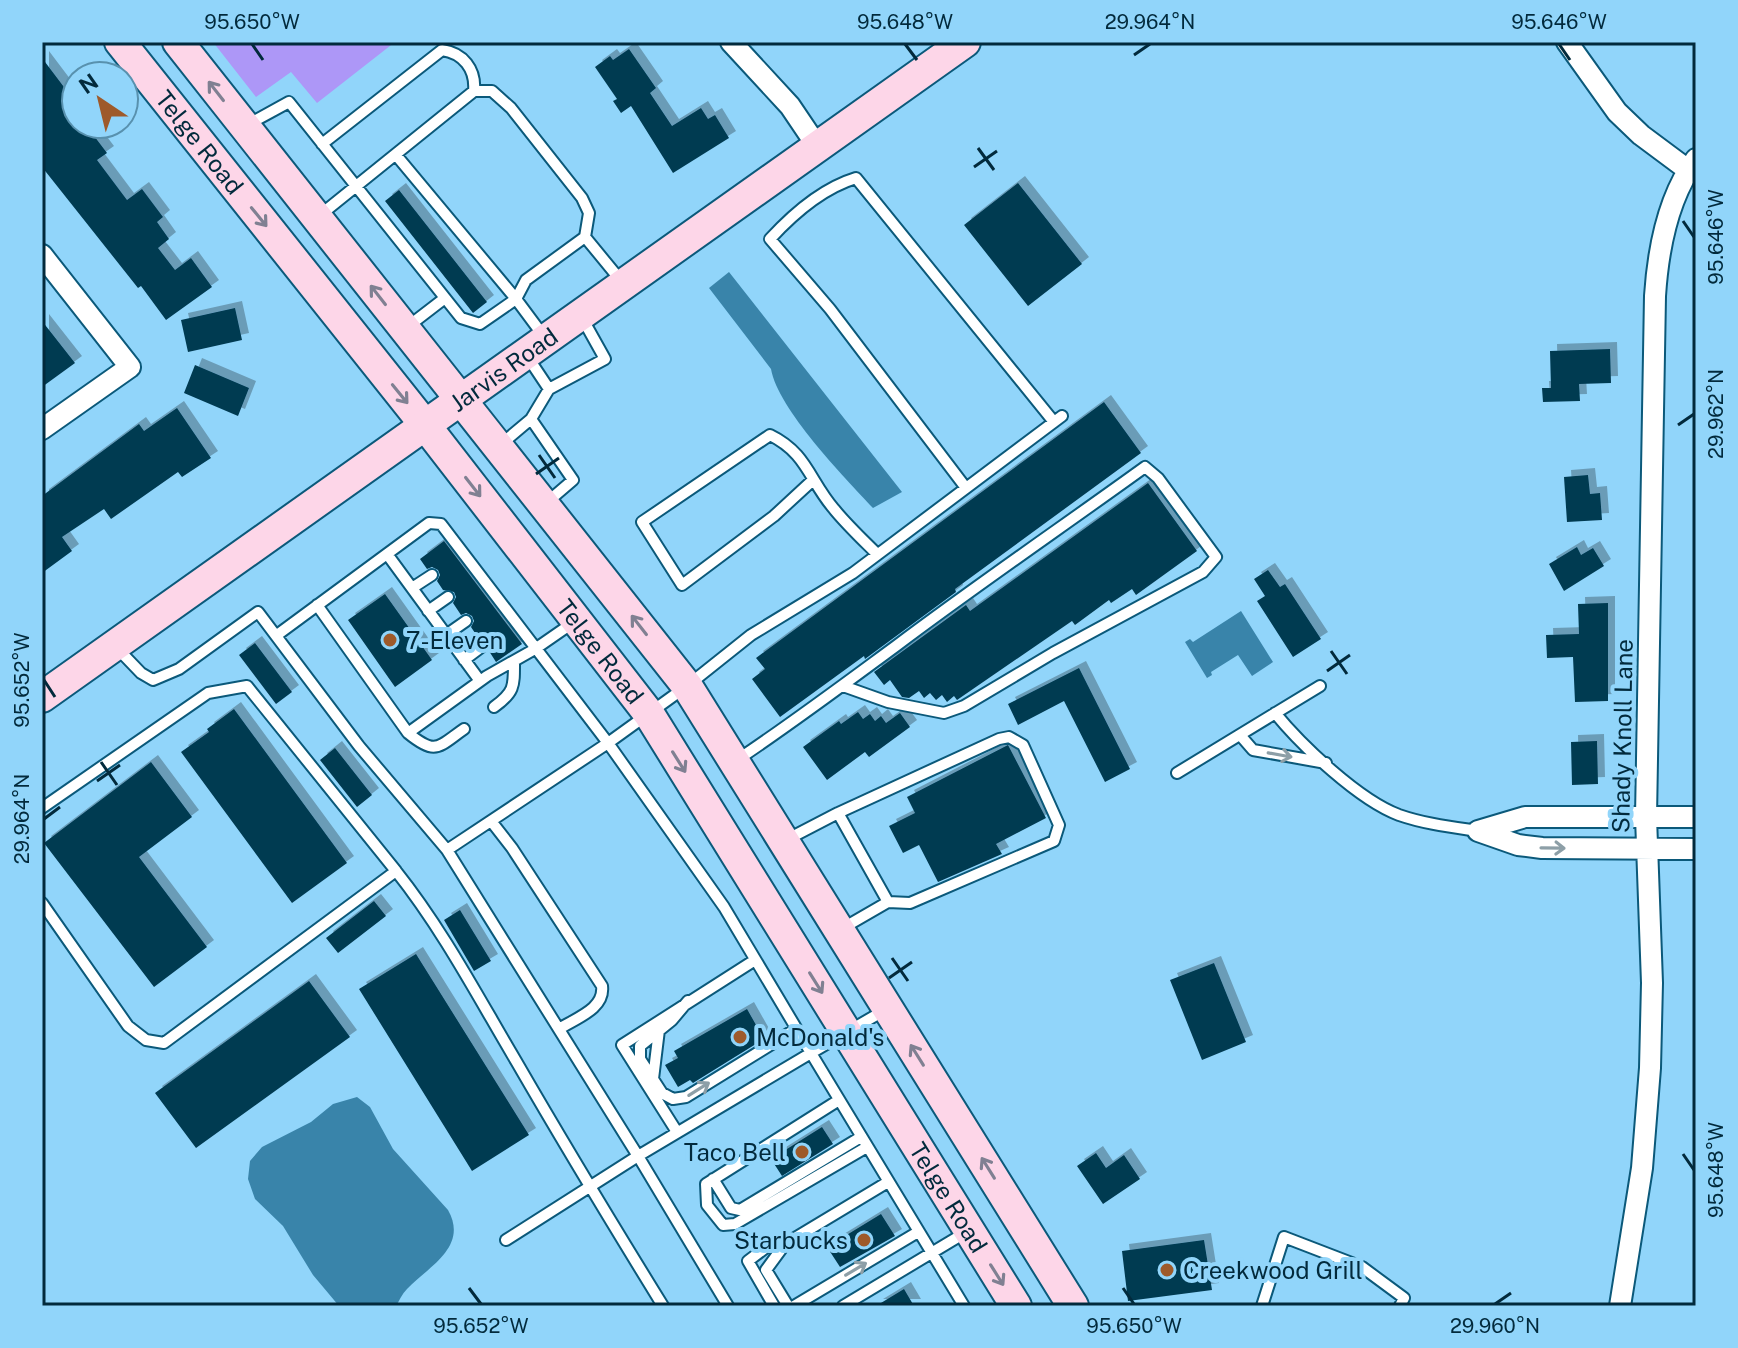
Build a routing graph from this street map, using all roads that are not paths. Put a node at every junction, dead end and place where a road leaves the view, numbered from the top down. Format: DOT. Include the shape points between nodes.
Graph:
graph roads {
  1 [pos="120,42"];
  2 [pos="178,42"];
  3 [pos="731,42"];
  4 [pos="965,42"];
  5 [pos="1567,42"];
  6 [pos="474,91"];
  7 [pos="244,127"];
  8 [pos="322,144"];
  9 [pos="817,146"];
  10 [pos="396,155"];
  11 [pos="210,156"];
  12 [pos="1692,165"];
  13 [pos="357,187"];
  14 [pos="316,218"];
  15 [pos="585,237"];
  16 [pos="42,255"];
  17 [pos="624,284"];
  18 [pos="445,298"];
  19 [pos="516,299"];
  20 [pos="581,315"];
  21 [pos="405,329"];
  22 [pos="536,347"];
  23 [pos="549,389"];
  24 [pos="461,400"];
  25 [pos="531,419"];
  26 [pos="425,425"];
  27 [pos="42,429"];
  28 [pos="498,447"];
  29 [pos="813,480"];
  30 [pos="966,488"];
  31 [pos="544,505"];
  32 [pos="387,554"];
  33 [pos="877,554"];
  34 [pos="432,575"];
  35 [pos="412,588"];
  36 [pos="448,597"];
  37 [pos="317,605"];
  38 [pos="428,611"];
  39 [pos="578,619"];
  40 [pos="466,621"];
  41 [pos="277,635"];
  42 [pos="446,635"];
  43 [pos="484,645"];
  44 [pos="114,646"];
  45 [pos="535,649"];
  46 [pos="464,660"];
  47 [pos="514,661"];
  48 [pos="480,681"];
  49 [pos="687,686"];
  50 [pos="843,686"];
  51 [pos="1320,686"];
  52 [pos="42,697"];
  53 [pos="494,707"];
  54 [pos="1275,713"];
  55 [pos="649,714"];
  56 [pos="464,729"];
  57 [pos="408,733"];
  58 [pos="1240,735"];
  59 [pos="608,743"];
  60 [pos="735,761"];
  61 [pos="1326,763"];
  62 [pos="1177,773"];
  63 [pos="42,808"];
  64 [pos="838,813"];
  65 [pos="1646,817"];
  66 [pos="1696,817"];
  67 [pos="491,821"];
  68 [pos="1478,831"];
  69 [pos="784,841"];
  70 [pos="1647,848"];
  71 [pos="1696,849"];
  72 [pos="447,850"];
  73 [pos="396,871"];
  74 [pos="888,902"];
  75 [pos="42,903"];
  76 [pos="840,930"];
  77 [pos="755,960"];
  78 [pos="688,1001"];
  79 [pos="888,1008"];
  80 [pos="559,1029"];
  81 [pos="796,1029"];
  82 [pos="659,1030"];
  83 [pos="847,1032"];
  84 [pos="811,1053"];
  85 [pos="653,1079"];
  86 [pos="839,1100"];
  87 [pos="677,1132"];
  88 [pos="864,1142"];
  89 [pos="638,1156"];
  90 [pos="710,1182"];
  91 [pos="888,1182"];
  92 [pos="590,1188"];
  93 [pos="969,1230"];
  94 [pos="918,1232"];
  95 [pos="506,1240"];
  96 [pos="785,1244"];
  97 [pos="930,1252"];
  98 [pos="663,1306"];
  99 [pos="728,1306"];
  100 [pos="774,1306"];
  101 [pos="791,1306"];
  102 [pos="843,1306"];
  103 [pos="964,1306"];
  104 [pos="1016,1306"];
  105 [pos="1073,1306"];
  106 [pos="1262,1306"];
  107 [pos="1400,1306"];
  108 [pos="1620,1306"];
  1 -- 11 [label="main road, Telge Road"];
  7 -- 2 [label="main road, Telge Road, one-way"];
  3 -- 9 [label="street" via="790,106"];
  4 -- 9 [label="main road, Jarvis Road"];
  5 -- 12 [label="street" via="1617,112 1641,135"];
  6 -- 8 [label="lane" via="470,67 455,52 442,50"];
  6 -- 10 [label="lane"];
  6 -- 15 [label="lane" via="492,91 502,99 582,198 589,213"];
  7 -- 8 [label="lane" via="289,102"];
  7 -- 11 [label="main road"];
  7 -- 14 [label="main road, Telge Road"];
  8 -- 13 [label="lane"];
  9 -- 17 [label="main road, Jarvis Road"];
  10 -- 13 [label="lane"];
  10 -- 19 [label="lane"];
  11 -- 26 [label="main road, Telge Road, one-way"];
  12 -- 65 [label="street, Shady Knoll Lane" via="1666,228 1656,282"];
  13 -- 14 [label="lane"];
  13 -- 18 [label="lane"];
  21 -- 14 [label="main road, Telge Road, one-way"];
  15 -- 17 [label="lane"];
  15 -- 19 [label="lane" via="526,280"];
  16 -- 27 [label="street" via="130,367"];
  17 -- 20 [label="main road, Jarvis Road"];
  18 -- 19 [label="lane" via="461,318 480,324"];
  18 -- 21 [label="lane"];
  19 -- 22 [label="lane"];
  20 -- 22 [label="main road, Jarvis Road"];
  20 -- 23 [label="lane" via="605,359"];
  21 -- 24 [label="main road, Telge Road"];
  22 -- 23 [label="lane"];
  22 -- 24 [label="main road, Jarvis Road"];
  23 -- 25 [label="lane"];
  24 -- 26 [label="main road, Jarvis Road"];
  24 -- 28 [label="main road, Telge Road"];
  25 -- 28 [label="lane"];
  25 -- 31 [label="lane" via="573,480"];
  26 -- 39 [label="main road, Telge Road, one-way"];
  26 -- 44 [label="main road, Jarvis Road"];
  28 -- 31 [label="main road, Telge Road"];
  29 -- 29 [label="lane" via="799,455 770,435 642,522 682,585"];
  29 -- 33 [label="lane"];
  30 -- 30 [label="lane" via="1058,419 856,178 846,181 793,215 770,239"];
  30 -- 33 [label="lane"];
  49 -- 31 [label="main road, Telge Road, one-way"];
  32 -- 35 [label="lane"];
  32 -- 37 [label="lane"];
  32 -- 45 [label="lane" via="429,523 441,524"];
  33 -- 49 [label="lane" via="751,635"];
  34 -- 35 [label="lane"];
  35 -- 38 [label="lane"];
  36 -- 38 [label="lane"];
  37 -- 41 [label="lane"];
  37 -- 57 [label="lane"];
  38 -- 42 [label="lane"];
  39 -- 45 [label="lane"];
  39 -- 55 [label="main road, Telge Road"];
  40 -- 42 [label="lane"];
  41 -- 44 [label="lane" via="258,612 179,669 153,680"];
  41 -- 72 [label="lane" via="359,746"];
  42 -- 46 [label="lane"];
  43 -- 46 [label="lane"];
  44 -- 52 [label="main road, Jarvis Road"];
  45 -- 47 [label="lane"];
  45 -- 59 [label="lane"];
  46 -- 48 [label="lane"];
  47 -- 48 [label="lane"];
  47 -- 53 [label="lane" via="514,687"];
  48 -- 57 [label="lane"];
  49 -- 55 [label="lane"];
  49 -- 60 [label="main road, Telge Road"];
  50 -- 50 [label="lane" via="1145,467 1216,557 1203,572 944,713"];
  50 -- 60 [label="lane"];
  51 -- 54 [label="lane"];
  54 -- 58 [label="lane"];
  54 -- 61 [label="lane"];
  55 -- 59 [label="lane"];
  55 -- 83 [label="main road, Telge Road, one-way"];
  56 -- 57 [label="lane" via="437,748 427,748"];
  58 -- 61 [label="lane, one-way" via="1253,750"];
  58 -- 62 [label="lane"];
  59 -- 67 [label="lane"];
  59 -- 77 [label="lane" via="724,907"];
  60 -- 69 [label="main road, Telge Road"];
  61 -- 68 [label="lane" via="1395,814"];
  63 -- 73 [label="lane" via="208,693 247,686"];
  64 -- 69 [label="lane"];
  64 -- 74 [label="lane"];
  64 -- 74 [label="lane" via="999,739 1009,737 1023,745 1059,825 1054,841 910,903"];
  65 -- 66 [label="street"];
  65 -- 68 [label="street" via="1525,817"];
  65 -- 70 [label="street, Shady Knoll Lane"];
  67 -- 72 [label="lane"];
  67 -- 80 [label="lane" via="602,986 598,1005"];
  68 -- 70 [label="street, one-way" via="1542,848"];
  69 -- 76 [label="main road, Telge Road"];
  70 -- 71 [label="street"];
  70 -- 108 [label="street, Shady Knoll Lane" via="1650,1068 1642,1168"];
  72 -- 80 [label="lane"];
  73 -- 75 [label="lane" via="164,1043 146,1040 128,1026"];
  73 -- 92 [label="lane" via="453,954"];
  74 -- 76 [label="lane"];
  76 -- 79 [label="main road, Telge Road"];
  77 -- 78 [label="lane"];
  77 -- 81 [label="lane"];
  78 -- 82 [label="lane"];
  78 -- 87 [label="lane" via="622,1045"];
  79 -- 83 [label="lane"];
  105 -- 79 [label="main road, Telge Road, one-way"];
  80 -- 89 [label="lane"];
  81 -- 84 [label="lane"];
  85 -- 81 [label="lane, one-way" via="662,1093 673,1099 686,1097"];
  82 -- 85 [label="lane"];
  82 -- 85 [label="lane" via="640,1046 640,1059"];
  83 -- 84 [label="lane"];
  83 -- 93 [label="main road, Telge Road"];
  84 -- 86 [label="lane"];
  84 -- 87 [label="lane"];
  86 -- 88 [label="lane"];
  86 -- 90 [label="lane"];
  87 -- 89 [label="lane"];
  88 -- 90 [label="lane" via="740,1210 731,1208"];
  88 -- 90 [label="lane" via="735,1224 723,1225 707,1205"];
  88 -- 91 [label="lane"];
  89 -- 92 [label="lane"];
  89 -- 99 [label="lane"];
  91 -- 94 [label="lane"];
  91 -- 96 [label="lane"];
  92 -- 95 [label="lane"];
  92 -- 98 [label="lane"];
  93 -- 97 [label="lane"];
  93 -- 104 [label="main road, Telge Road, one-way"];
  94 -- 97 [label="lane"];
  101 -- 94 [label="lane, one-way"];
  96 -- 100 [label="lane" via="773,1242 748,1261"];
  96 -- 101 [label="lane" via="766,1270"];
  97 -- 102 [label="lane"];
  97 -- 103 [label="lane"];
  106 -- 107 [label="lane" via="1284,1237 1362,1267 1404,1298"];
}
